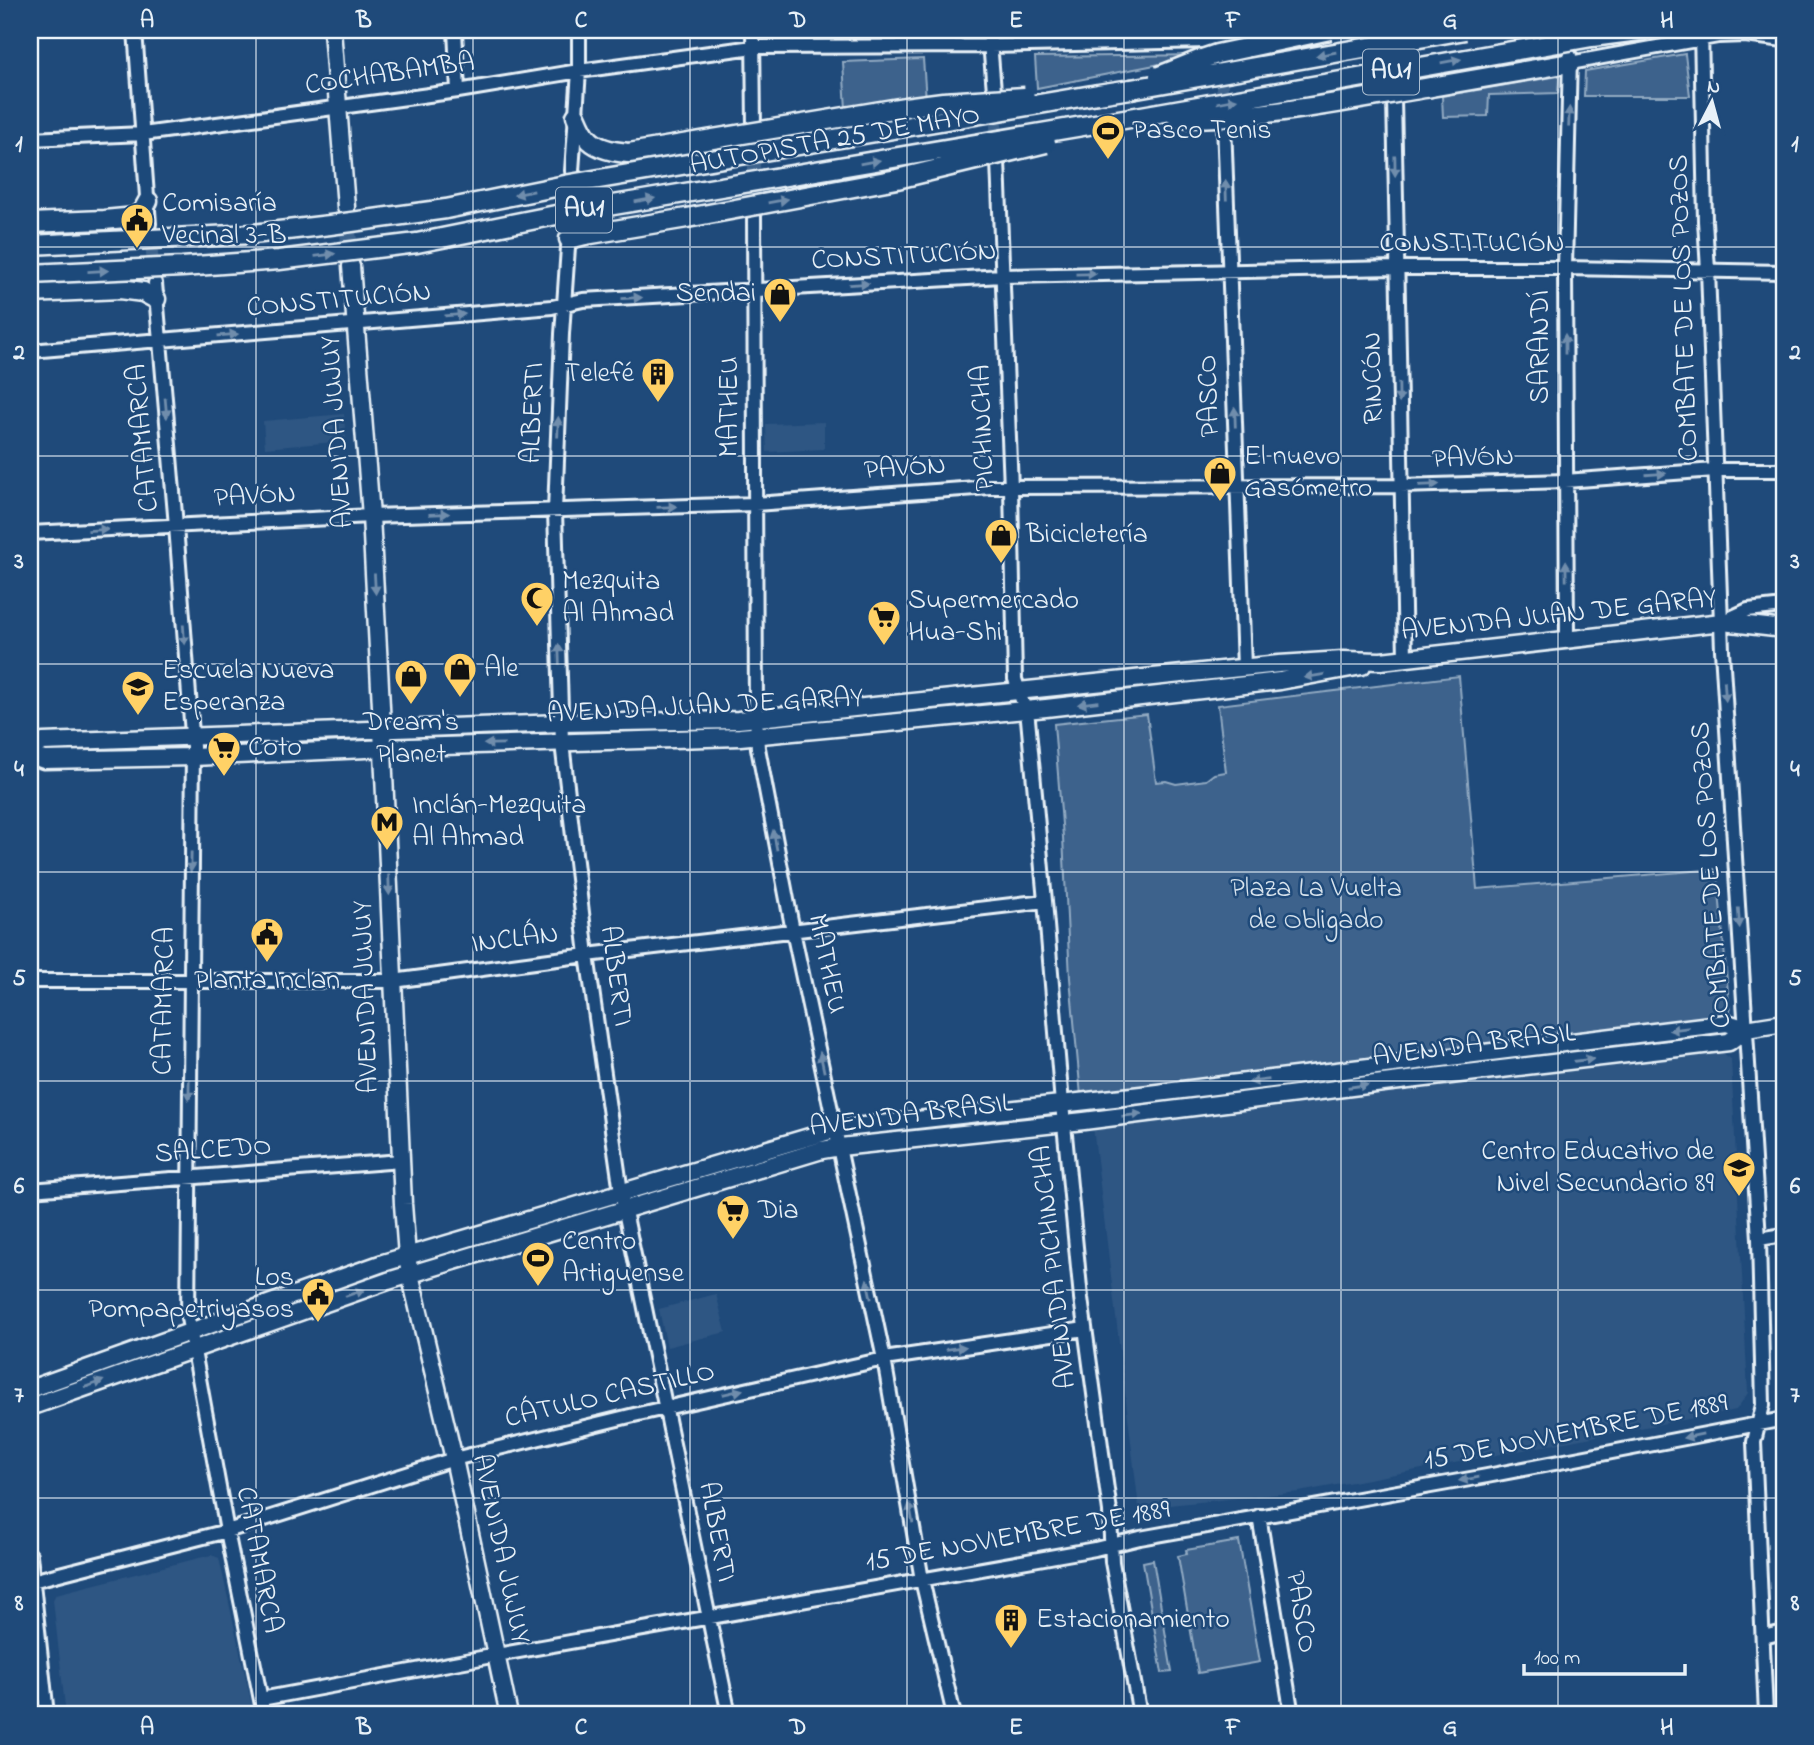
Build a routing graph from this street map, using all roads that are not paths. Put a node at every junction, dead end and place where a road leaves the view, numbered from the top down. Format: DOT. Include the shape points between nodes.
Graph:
graph roads {
  1 [pos="135,30"];
  2 [pos="332,30"];
  3 [pos="455,30"];
  4 [pos="579,30"];
  5 [pos="752,30"];
  6 [pos="989,30"];
  7 [pos="1259,30"];
  8 [pos="1330,30"];
  9 [pos="1465,30"];
  10 [pos="1646,30"];
  11 [pos="1701,35"];
  12 [pos="1220,39"];
  13 [pos="1784,40"];
  14 [pos="990,46"];
  15 [pos="753,47"];
  16 [pos="1570,59"];
  17 [pos="579,71"];
  18 [pos="1131,89"];
  19 [pos="458,91"];
  20 [pos="994,91"];
  21 [pos="1098,94"];
  22 [pos="1394,97"];
  23 [pos="339,107"];
  24 [pos="576,116"];
  25 [pos="1136,117"];
  26 [pos="1104,122"];
  27 [pos="1224,122"];
  28 [pos="754,128"];
  29 [pos="143,134"];
  30 [pos="30,139"];
  31 [pos="998,162"];
  32 [pos="572,171"];
  33 [pos="148,201"];
  34 [pos="346,207"];
  35 [pos="754,213"];
  36 [pos="30,223"];
  37 [pos="149,224"];
  38 [pos="569,236"];
  39 [pos="30,245"];
  40 [pos="351,266"];
  41 [pos="1396,268"];
  42 [pos="1565,268"];
  43 [pos="1708,270"];
  44 [pos="1229,271"];
  45 [pos="1784,272"];
  46 [pos="30,274"];
  47 [pos="1002,276"];
  48 [pos="754,290"];
  49 [pos="155,291"];
  50 [pos="30,293"];
  51 [pos="564,304"];
  52 [pos="356,324"];
  53 [pos="160,341"];
  54 [pos="30,351"];
  55 [pos="1715,470"];
  56 [pos="1784,470"];
  57 [pos="1565,481"];
  58 [pos="1238,485"];
  59 [pos="1401,486"];
  60 [pos="1012,488"];
  61 [pos="755,504"];
  62 [pos="555,511"];
  63 [pos="371,516"];
  64 [pos="176,526"];
  65 [pos="30,533"];
  66 [pos="1784,606"];
  67 [pos="1722,622"];
  68 [pos="1784,629"];
  69 [pos="1567,640"];
  70 [pos="1405,658"];
  71 [pos="1381,661"];
  72 [pos="1244,667"];
  73 [pos="1018,691"];
  74 [pos="1025,710"];
  75 [pos="755,718"];
  76 [pos="561,723"];
  77 [pos="382,730"];
  78 [pos="756,735"];
  79 [pos="192,738"];
  80 [pos="562,743"];
  81 [pos="30,748"];
  82 [pos="383,748"];
  83 [pos="30,755"];
  84 [pos="192,757"];
  85 [pos="1045,901"];
  86 [pos="793,931"];
  87 [pos="587,955"];
  88 [pos="30,981"];
  89 [pos="190,981"];
  90 [pos="393,981"];
  91 [pos="1784,1023"];
  92 [pos="1746,1029"];
  93 [pos="1062,1104"];
  94 [pos="1064,1123"];
  95 [pos="836,1129"];
  96 [pos="840,1147"];
  97 [pos="401,1161"];
  98 [pos="189,1178"];
  99 [pos="30,1190"];
  100 [pos="621,1192"];
  101 [pos="624,1210"];
  102 [pos="1784,1235"];
  103 [pos="1759,1239"];
  104 [pos="407,1256"];
  105 [pos="410,1274"];
  106 [pos="1085,1329"];
  107 [pos="191,1332"];
  108 [pos="193,1349"];
  109 [pos="884,1359"];
  110 [pos="30,1389"];
  111 [pos="30,1407"];
  112 [pos="666,1408"];
  113 [pos="1784,1419"];
  114 [pos="1760,1423"];
  115 [pos="454,1459"];
  116 [pos="1259,1516"];
  117 [pos="227,1531"];
  118 [pos="1112,1545"];
  119 [pos="30,1555"];
  120 [pos="922,1580"];
  121 [pos="33,1581"];
  122 [pos="32,1612"];
  123 [pos="708,1618"];
  124 [pos="1784,1632"];
  125 [pos="1763,1637"];
  126 [pos="497,1655"];
  127 [pos="261,1699"];
  128 [pos="47,1715"];
  129 [pos="264,1715"];
  130 [pos="509,1715"];
  131 [pos="729,1715"];
  132 [pos="954,1715"];
  133 [pos="1140,1715"];
  134 [pos="1292,1715"];
  135 [pos="1766,1715"];
  1 -- 29 [label="street"];
  2 -- 23 [label="main road"];
  3 -- 19 [label="street"];
  4 -- 17 [label="street"];
  5 -- 15 [label="street"];
  6 -- 14 [label="street"];
  7 -- 12 [label="street, COCHABAMBA"];
  8 -- 18 [label="highway, bridge" via="1199,60"];
  9 -- 18 [label="highway, AUTOPISTA 25 DE MAYO / AU1, one-way, bridge"];
  25 -- 10 [label="highway, AUTOPISTA 25 DE MAYO / AU1, one-way, bridge"];
  11 -- 13 [label="street"];
  11 -- 16 [label="street"];
  11 -- 43 [label="street, COMBATE DE LOS POZOS"];
  12 -- 14 [label="street, COCHABAMBA"];
  14 -- 15 [label="street, COCHABAMBA"];
  14 -- 20 [label="street"];
  15 -- 17 [label="street, COCHABAMBA"];
  15 -- 28 [label="street"];
  16 -- 25 [label="highway, bridge" via="1316,107 1231,118"];
  42 -- 16 [label="street, SARANDÍ, one-way"];
  17 -- 19 [label="street, COCHABAMBA"];
  17 -- 24 [label="street"];
  18 -- 21 [label="highway, AUTOPISTA 25 DE MAYO / AU1"];
  19 -- 23 [label="street, COCHABAMBA"];
  21 -- 24 [label="highway, bridge" via="926,104 629,153 591,141"];
  21 -- 39 [label="highway, AUTOPISTA 25 DE MAYO / AU1, one-way, bridge" via="446,209 253,234"];
  22 -- 41 [label="street, RINCÓN, one-way"];
  23 -- 29 [label="street, COCHABAMBA"];
  23 -- 34 [label="main road"];
  24 -- 32 [label="street"];
  25 -- 26 [label="highway, AUTOPISTA 25 DE MAYO / AU1, bridge"];
  38 -- 26 [label="highway, one-way, bridge" via="897,180 1034,146"];
  46 -- 26 [label="highway, AUTOPISTA 25 DE MAYO / AU1, one-way, bridge" via="252,263 416,243 566,213"];
  44 -- 27 [label="street, PASCO, one-way"];
  29 -- 30 [label="street, COCHABAMBA"];
  29 -- 33 [label="street"];
  31 -- 47 [label="street, PICHINCHA"];
  33 -- 36 [label="highway" via="136,216"];
  33 -- 37 [label="street"];
  35 -- 48 [label="street, MATHEU"];
  38 -- 51 [label="street, ALBERTI"];
  40 -- 52 [label="main road, AVENIDA JUJUY"];
  41 -- 42 [label="street, CONSTITUCIÓN"];
  41 -- 44 [label="street, CONSTITUCIÓN"];
  41 -- 59 [label="street, RINCÓN, one-way"];
  42 -- 43 [label="street, CONSTITUCIÓN"];
  57 -- 42 [label="street, SARANDÍ, one-way"];
  43 -- 45 [label="street, CONSTITUCIÓN"];
  43 -- 55 [label="street, COMBATE DE LOS POZOS"];
  47 -- 44 [label="street, CONSTITUCIÓN, one-way"];
  58 -- 44 [label="street, PASCO, one-way"];
  48 -- 47 [label="street, CONSTITUCIÓN, one-way"];
  47 -- 60 [label="street, PICHINCHA"];
  51 -- 48 [label="street, CONSTITUCIÓN, one-way"];
  48 -- 61 [label="street, MATHEU"];
  49 -- 50 [label="highway"];
  49 -- 53 [label="street, CATAMARCA"];
  52 -- 51 [label="street, CONSTITUCIÓN, one-way"];
  62 -- 51 [label="street, ALBERTI, one-way"];
  53 -- 52 [label="street, CONSTITUCIÓN, one-way"];
  52 -- 63 [label="main road, AVENIDA JUJUY"];
  53 -- 54 [label="street, CONSTITUCIÓN"];
  53 -- 64 [label="street, CATAMARCA, one-way"];
  55 -- 56 [label="street, PAVÓN"];
  57 -- 55 [label="street, PAVÓN, one-way"];
  55 -- 67 [label="street, COMBATE DE LOS POZOS"];
  59 -- 57 [label="street, PAVÓN, one-way"];
  69 -- 57 [label="street, SARANDÍ, one-way"];
  58 -- 59 [label="street, PAVÓN"];
  58 -- 60 [label="street, PAVÓN"];
  58 -- 72 [label="street, PASCO"];
  59 -- 70 [label="street, RINCÓN"];
  60 -- 61 [label="street, PAVÓN"];
  60 -- 73 [label="street, PICHINCHA"];
  62 -- 61 [label="street, PAVÓN, one-way"];
  61 -- 75 [label="street, MATHEU"];
  63 -- 62 [label="street, PAVÓN, one-way"];
  76 -- 62 [label="street, ALBERTI, one-way"];
  63 -- 64 [label="street, PAVÓN"];
  63 -- 77 [label="main road, AVENIDA JUJUY, one-way"];
  65 -- 64 [label="street, PAVÓN, one-way"];
  64 -- 79 [label="street, CATAMARCA, one-way"];
  66 -- 67 [label="street" via="1748,610"];
  67 -- 68 [label="main road, AVENIDA JUAN DE GARAY"];
  67 -- 69 [label="main road, AVENIDA JUAN DE GARAY"];
  67 -- 92 [label="street, COMBATE DE LOS POZOS, one-way"];
  69 -- 70 [label="main road, AVENIDA JUAN DE GARAY"];
  70 -- 71 [label="main road, AVENIDA JUAN DE GARAY"];
  71 -- 72 [label="main road, AVENIDA JUAN DE GARAY"];
  71 -- 74 [label="main road, AVENIDA JUAN DE GARAY, one-way" via="1280,681"];
  72 -- 73 [label="main road, AVENIDA JUAN DE GARAY"];
  73 -- 74 [label="street, AVENIDA PICHINCHA"];
  73 -- 75 [label="main road, AVENIDA JUAN DE GARAY"];
  74 -- 78 [label="main road, AVENIDA JUAN DE GARAY"];
  74 -- 85 [label="street, AVENIDA PICHINCHA"];
  75 -- 76 [label="main road, AVENIDA JUAN DE GARAY"];
  75 -- 78 [label="street, MATHEU"];
  76 -- 77 [label="main road, AVENIDA JUAN DE GARAY"];
  76 -- 80 [label="street, ALBERTI"];
  77 -- 79 [label="main road, AVENIDA JUAN DE GARAY"];
  77 -- 82 [label="main road, AVENIDA JUJUY"];
  78 -- 80 [label="main road, AVENIDA JUAN DE GARAY"];
  86 -- 78 [label="street, MATHEU, one-way"];
  79 -- 81 [label="main road, AVENIDA JUAN DE GARAY" via="43,743"];
  79 -- 84 [label="street, CATAMARCA"];
  80 -- 82 [label="main road, AVENIDA JUAN DE GARAY, one-way"];
  80 -- 87 [label="street, ALBERTI"];
  82 -- 84 [label="main road, AVENIDA JUAN DE GARAY"];
  82 -- 90 [label="main road, AVENIDA JUJUY, one-way"];
  83 -- 84 [label="main road, AVENIDA JUAN DE GARAY" via="44,760"];
  84 -- 89 [label="street, CATAMARCA, one-way"];
  85 -- 86 [label="street, INCLÁN"];
  85 -- 93 [label="street, AVENIDA PICHINCHA"];
  86 -- 87 [label="street, INCLÁN"];
  95 -- 86 [label="street, MATHEU, one-way"];
  87 -- 90 [label="street, INCLÁN"];
  87 -- 100 [label="street, ALBERTI"];
  88 -- 89 [label="street, INCLÁN"];
  89 -- 90 [label="street, INCLÁN"];
  89 -- 98 [label="street, CATAMARCA, one-way"];
  90 -- 97 [label="main road, AVENIDA JUJUY"];
  91 -- 92 [label="main road, AVENIDA BRASIL"];
  92 -- 93 [label="main road, AVENIDA BRASIL, one-way" via="1727,1023"];
  94 -- 92 [label="main road, AVENIDA BRASIL, one-way" via="1729,1042"];
  92 -- 103 [label="street, COMBATE DE LOS POZOS"];
  93 -- 94 [label="street, AVENIDA PICHINCHA"];
  93 -- 95 [label="main road, AVENIDA BRASIL"];
  94 -- 96 [label="main road, AVENIDA BRASIL"];
  94 -- 106 [label="street, AVENIDA PICHINCHA"];
  95 -- 96 [label="street, MATHEU"];
  95 -- 100 [label="main road, AVENIDA BRASIL"];
  96 -- 101 [label="main road, AVENIDA BRASIL"];
  109 -- 96 [label="street, MATHEU, one-way"];
  97 -- 98 [label="street, SALCEDO"];
  97 -- 104 [label="main road, AVENIDA JUJUY"];
  98 -- 99 [label="street, SALCEDO"];
  98 -- 107 [label="street, CATAMARCA"];
  100 -- 101 [label="street, ALBERTI"];
  100 -- 104 [label="main road, AVENIDA BRASIL"];
  101 -- 105 [label="main road, AVENIDA BRASIL"];
  101 -- 112 [label="street, ALBERTI"];
  102 -- 103 [label="street"];
  103 -- 114 [label="street, COMBATE DE LOS POZOS"];
  104 -- 105 [label="main road, AVENIDA JUJUY"];
  104 -- 107 [label="main road, AVENIDA BRASIL"];
  108 -- 105 [label="main road, AVENIDA BRASIL, one-way"];
  105 -- 115 [label="main road, AVENIDA JUJUY"];
  109 -- 106 [label="street, CÁTULO CASTILLO, one-way"];
  106 -- 118 [label="street, AVENIDA PICHINCHA"];
  107 -- 108 [label="street, CATAMARCA"];
  107 -- 110 [label="main road, AVENIDA BRASIL"];
  111 -- 108 [label="main road, AVENIDA BRASIL, one-way"];
  108 -- 117 [label="street, CATAMARCA"];
  112 -- 109 [label="street, CÁTULO CASTILLO, one-way"];
  120 -- 109 [label="street, MATHEU, one-way"];
  112 -- 115 [label="street, CÁTULO CASTILLO"];
  112 -- 123 [label="street, ALBERTI"];
  113 -- 114 [label="street, 15 DE NOVIEMBRE DE 1889"];
  114 -- 116 [label="street, 15 DE NOVIEMBRE DE 1889, one-way"];
  114 -- 125 [label="street, COMBATE DE LOS POZOS" via="1754,1442"];
  115 -- 117 [label="street, CÁTULO CASTILLO"];
  115 -- 126 [label="main road, AVENIDA JUJUY"];
  116 -- 118 [label="street, 15 DE NOVIEMBRE DE 1889"];
  116 -- 134 [label="street, PASCO"];
  117 -- 121 [label="street, CÁTULO CASTILLO"];
  117 -- 127 [label="street, CATAMARCA"];
  118 -- 120 [label="street, 15 DE NOVIEMBRE DE 1889"];
  118 -- 133 [label="street"];
  119 -- 121 [label="street"];
  120 -- 123 [label="street, 15 DE NOVIEMBRE DE 1889"];
  120 -- 132 [label="street, MATHEU"];
  121 -- 122 [label="street"];
  122 -- 128 [label="street"];
  123 -- 126 [label="street, 15 DE NOVIEMBRE DE 1889"];
  123 -- 131 [label="street, ALBERTI"];
  124 -- 125 [label="street"];
  125 -- 135 [label="street, COMBATE DE LOS POZOS"];
  126 -- 127 [label="street, 15 DE NOVIEMBRE DE 1889"];
  126 -- 130 [label="main road, AVENIDA JUJUY"];
  127 -- 129 [label="street, CATAMARCA"];
}
